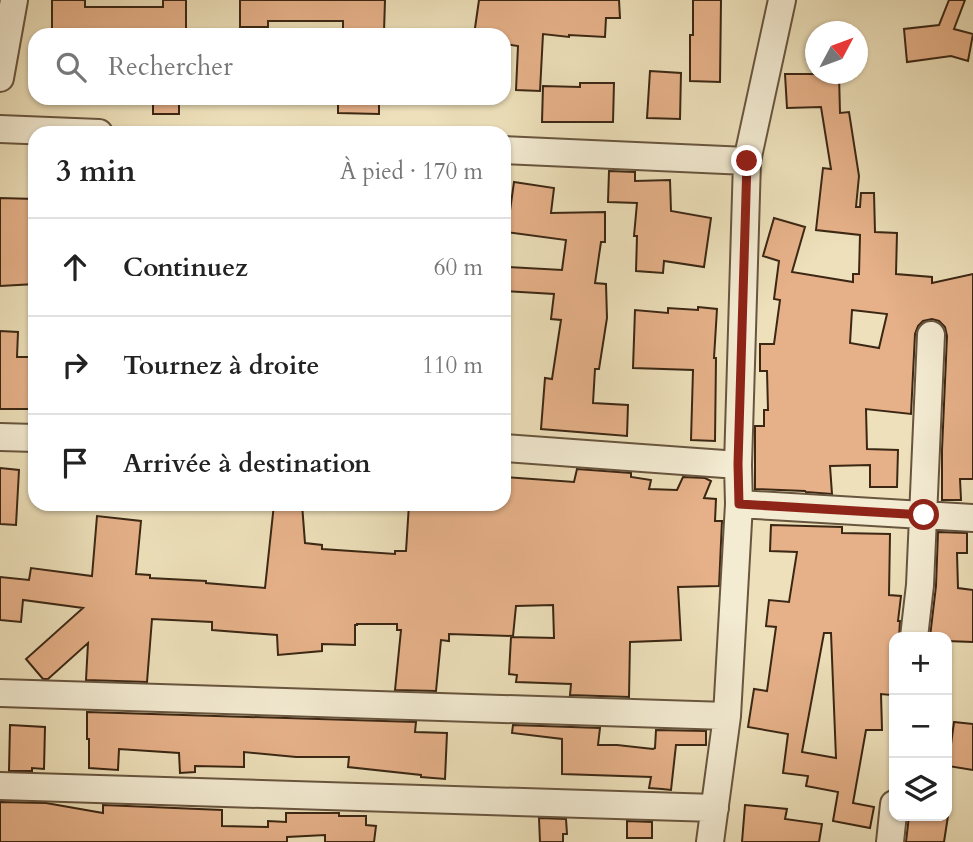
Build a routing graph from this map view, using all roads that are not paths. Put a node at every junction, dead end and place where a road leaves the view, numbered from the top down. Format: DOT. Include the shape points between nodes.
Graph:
graph roads {
  1 [pos="14,0"];
  2 [pos="782,0"];
  3 [pos="0,78"];
  4 [pos="0,129"];
  5 [pos="28,130"];
  6 [pos="511,150"];
  7 [pos="747,161"];
  8 [pos="931,335"];
  9 [pos="0,437"];
  10 [pos="28,438"];
  11 [pos="511,449"];
  12 [pos="738,464"];
  13 [pos="739,504"];
  14 [pos="924,515"];
  15 [pos="973,518"];
  16 [pos="915,632"];
  17 [pos="0,693"];
  18 [pos="727,716"];
  19 [pos="0,786"];
  20 [pos="715,808"];
  21 [pos="892,821"];
  22 [pos="710,842"];
  23 [pos="890,842"];
  1 -- 3 [label="street"];
  2 -- 7 [label="street"];
  4 -- 5 [label="street"];
  6 -- 7 [label="street"];
  7 -- 12 [label="street"];
  8 -- 14 [label="street"];
  9 -- 10 [label="street"];
  11 -- 12 [label="street"];
  12 -- 13 [label="street"];
  13 -- 14 [label="street"];
  13 -- 18 [label="street"];
  14 -- 15 [label="street"];
  14 -- 16 [label="street"];
  17 -- 18 [label="street"];
  18 -- 20 [label="street"];
  19 -- 20 [label="street"];
  20 -- 22 [label="street"];
  21 -- 23 [label="street"];
}
